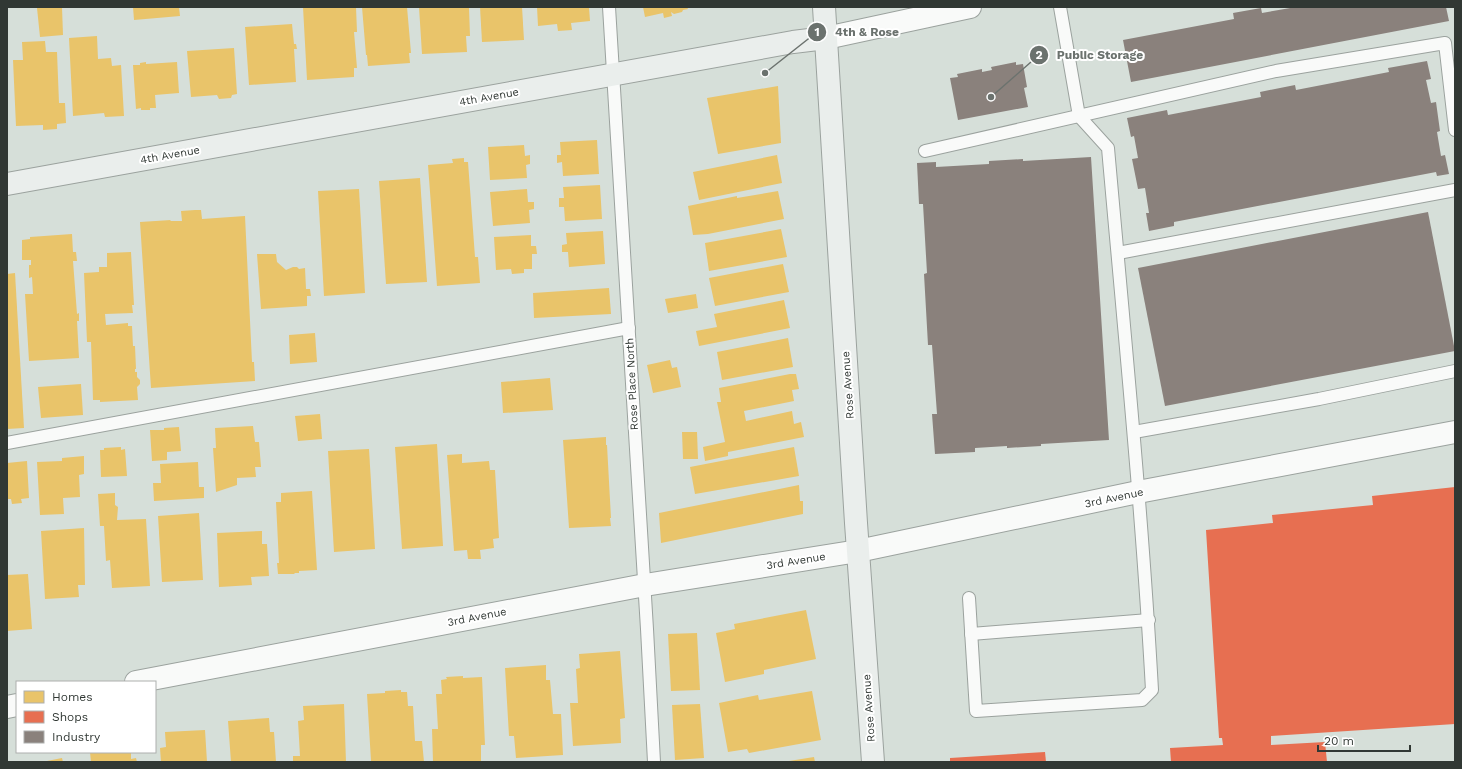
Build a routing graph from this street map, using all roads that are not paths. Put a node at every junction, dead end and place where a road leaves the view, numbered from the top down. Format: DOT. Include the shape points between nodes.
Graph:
graph roads {
  1 [pos="609,7"];
  2 [pos="824,7"];
  3 [pos="970,7"];
  4 [pos="1060,7"];
  5 [pos="826,38"];
  6 [pos="613,75"];
  7 [pos="1079,116"];
  8 [pos="1455,130"];
  9 [pos="925,151"];
  10 [pos="7,184"];
  11 [pos="1455,190"];
  12 [pos="1118,253"];
  13 [pos="629,328"];
  14 [pos="1455,371"];
  15 [pos="1134,432"];
  16 [pos="1455,432"];
  17 [pos="7,443"];
  18 [pos="1138,492"];
  19 [pos="858,551"];
  20 [pos="644,585"];
  21 [pos="968,598"];
  22 [pos="1148,620"];
  23 [pos="971,634"];
  24 [pos="141,681"];
  25 [pos="654,762"];
  26 [pos="873,762"];
  1 -- 6 [label="lane, Rose Place North"];
  2 -- 5 [label="street, Rose Avenue"];
  3 -- 5 [label="street, 4th Avenue"];
  4 -- 7 [label="lane"];
  5 -- 6 [label="street, 4th Avenue"];
  5 -- 19 [label="street, Rose Avenue"];
  6 -- 10 [label="street, 4th Avenue"];
  6 -- 13 [label="lane, Rose Place North"];
  7 -- 8 [label="lane" via="1276,71 1445,43"];
  7 -- 9 [label="lane"];
  7 -- 12 [label="lane" via="1108,148"];
  11 -- 12 [label="lane"];
  12 -- 15 [label="lane"];
  13 -- 17 [label="lane"];
  13 -- 20 [label="lane, Rose Place North"];
  14 -- 15 [label="lane" via="1320,399"];
  15 -- 18 [label="lane"];
  16 -- 18 [label="street, 3rd Avenue"];
  18 -- 19 [label="street, 3rd Avenue"];
  18 -- 22 [label="lane"];
  19 -- 20 [label="street, 3rd Avenue"];
  19 -- 26 [label="street, Rose Avenue"];
  20 -- 24 [label="street, 3rd Avenue"];
  20 -- 25 [label="lane, Rose Place North"];
  21 -- 23 [label="lane"];
  22 -- 23 [label="lane"];
  22 -- 23 [label="lane" via="1152,690 1142,700 976,711"];
}
